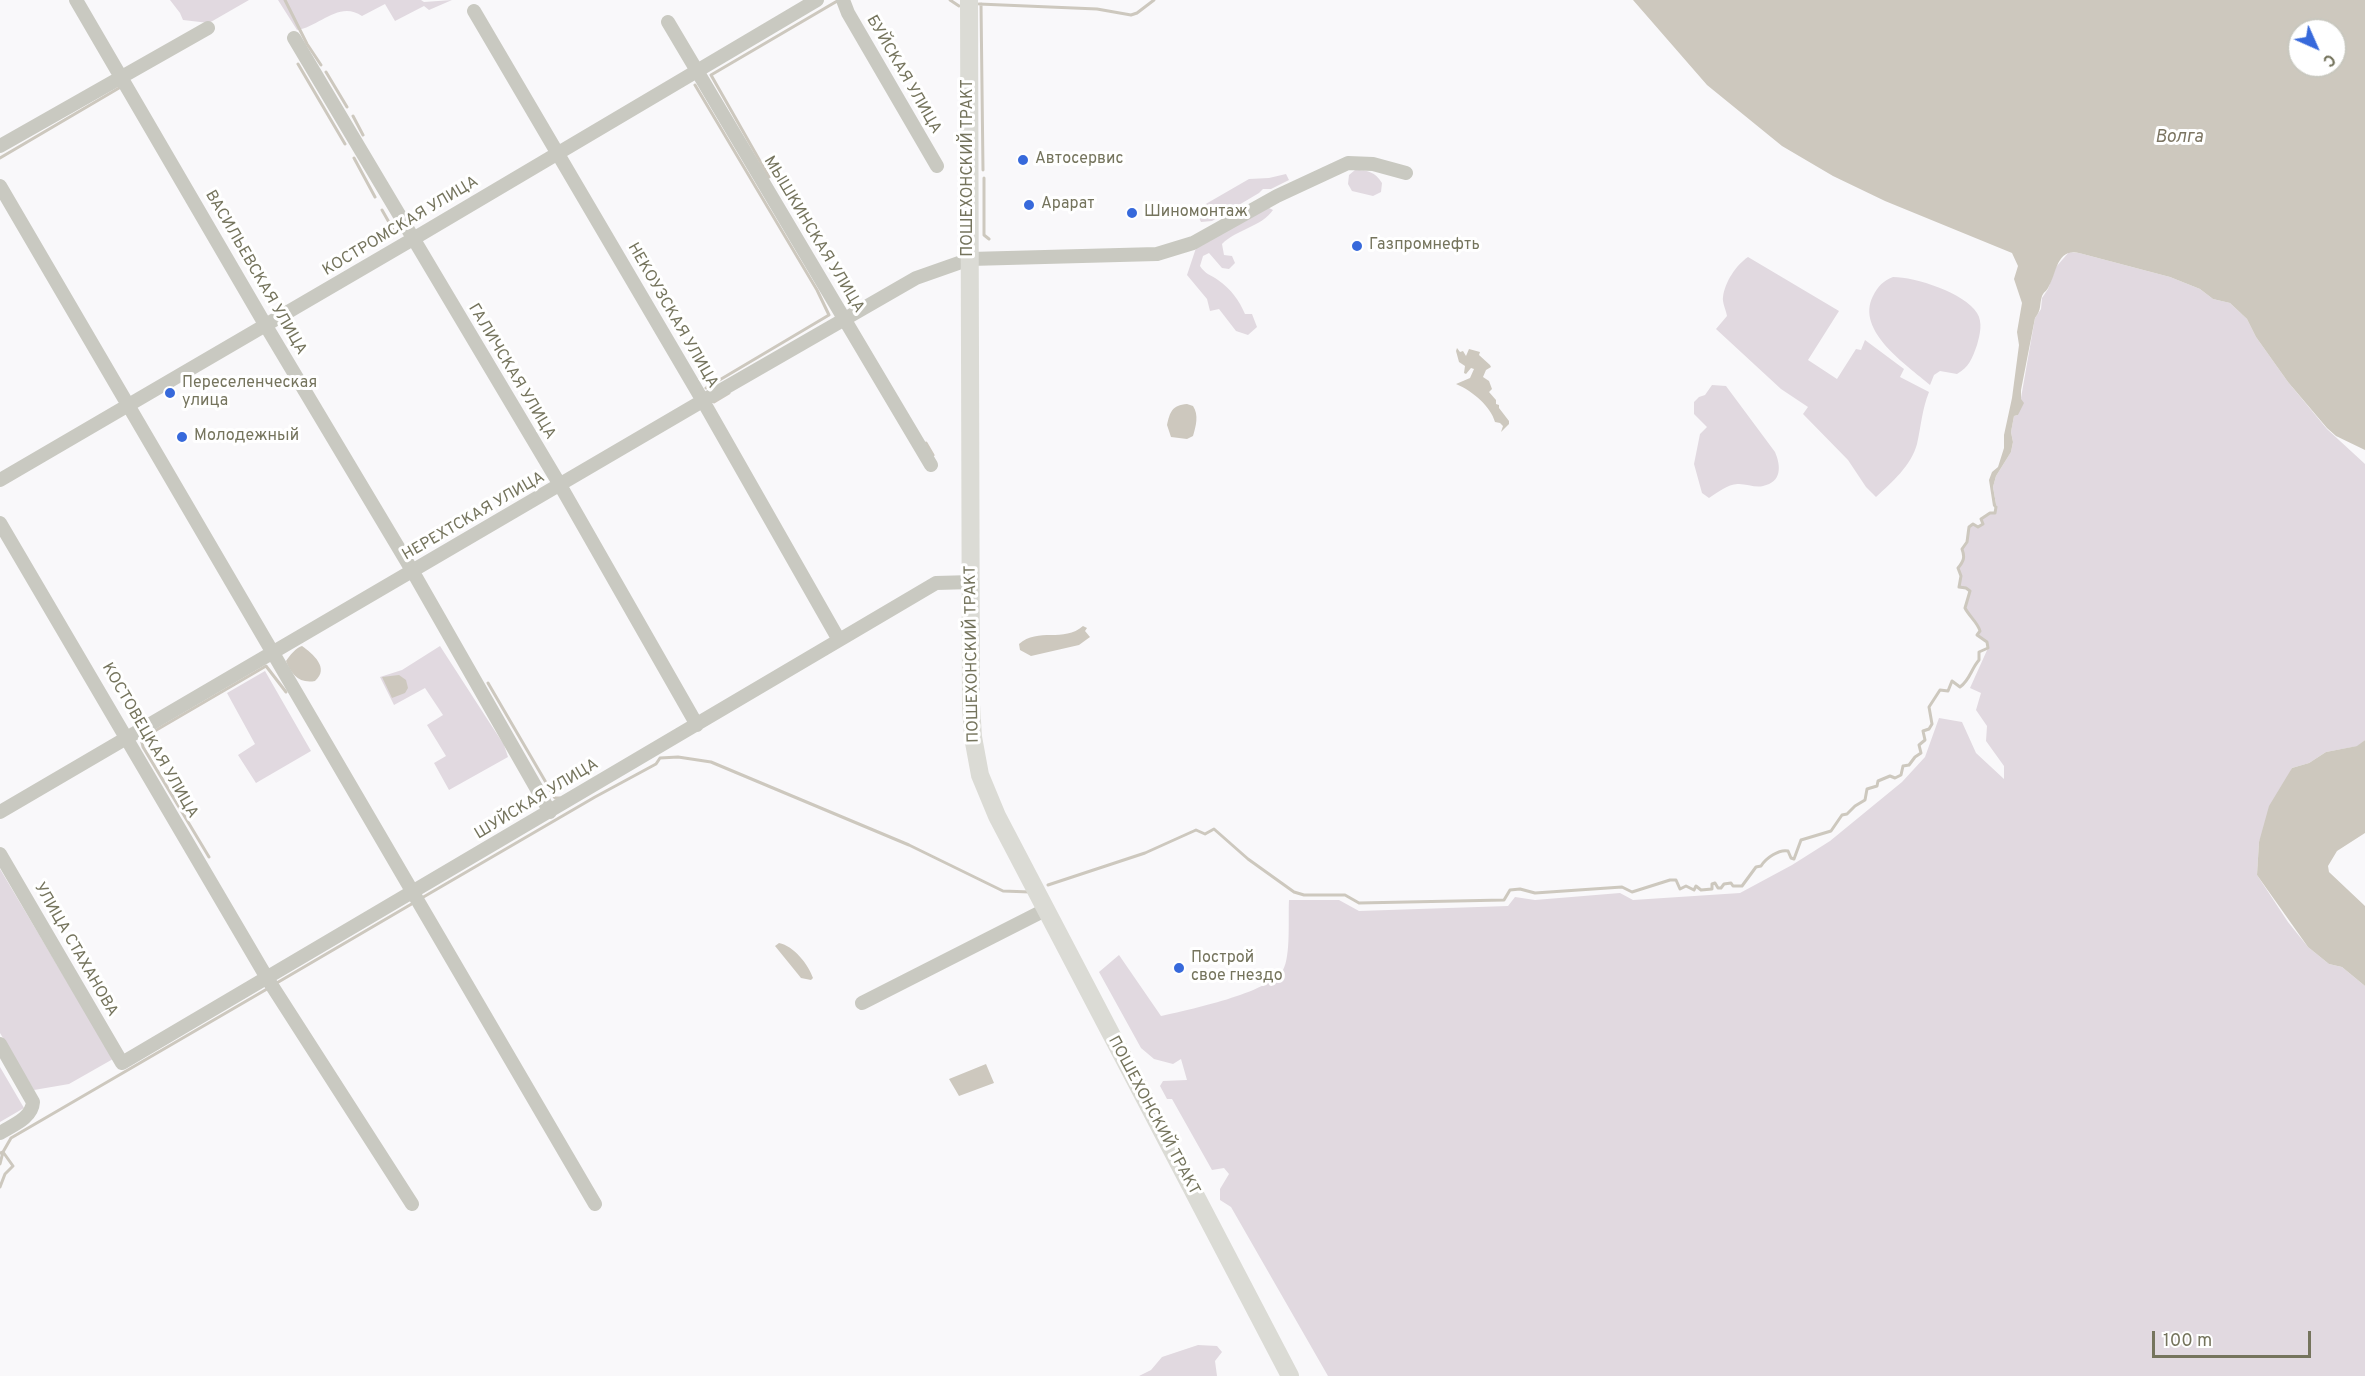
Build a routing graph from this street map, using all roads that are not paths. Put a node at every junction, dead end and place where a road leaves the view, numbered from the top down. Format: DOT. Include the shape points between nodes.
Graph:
graph roads {
  1 [pos="76,0"];
  2 [pos="817,0"];
  3 [pos="843,0"];
  4 [pos="969,0"];
  5 [pos="474,11"];
  6 [pos="668,22"];
  7 [pos="208,28"];
  8 [pos="294,38"];
  9 [pos="697,71"];
  10 [pos="121,76"];
  11 [pos="0,146"];
  12 [pos="558,153"];
  13 [pos="937,166"];
  14 [pos="1406,173"];
  15 [pos="0,186"];
  16 [pos="413,239"];
  17 [pos="970,259"];
  18 [pos="843,319"];
  19 [pos="266,326"];
  20 [pos="703,401"];
  21 [pos="127,407"];
  22 [pos="931,465"];
  23 [pos="0,480"];
  24 [pos="560,485"];
  25 [pos="0,523"];
  26 [pos="413,572"];
  27 [pos="972,582"];
  28 [pos="839,640"];
  29 [pos="271,653"];
  30 [pos="697,725"];
  31 [pos="128,737"];
  32 [pos="0,812"];
  33 [pos="550,812"];
  34 [pos="0,854"];
  35 [pos="415,898"];
  36 [pos="1044,910"];
  37 [pos="271,983"];
  38 [pos="862,1003"];
  39 [pos="0,1044"];
  40 [pos="122,1063"];
  41 [pos="0,1133"];
  42 [pos="412,1204"];
  43 [pos="595,1204"];
  44 [pos="1290,1376"];
  1 -- 10 [label="street, ВАСИЛЬЕВСКАЯ УЛИЦА"];
  2 -- 9 [label="street, КОСТРОМСКАЯ УЛИЦА"];
  3 -- 13 [label="street, БУЙСКАЯ УЛИЦА"];
  4 -- 17 [label="main road, ПОШЕХОНСКИЙ ТРАКТ"];
  5 -- 12 [label="street, НЕКОУЗСКАЯ УЛИЦА"];
  6 -- 9 [label="street, МЫШКИНСКАЯ УЛИЦА"];
  7 -- 10 [label="street"];
  8 -- 16 [label="street, ГАЛИЧСКАЯ УЛИЦА"];
  9 -- 12 [label="street, КОСТРОМСКАЯ УЛИЦА"];
  9 -- 18 [label="street, МЫШКИНСКАЯ УЛИЦА"];
  10 -- 11 [label="street"];
  10 -- 19 [label="street, ВАСИЛЬЕВСКАЯ УЛИЦА"];
  12 -- 16 [label="street, КОСТРОМСКАЯ УЛИЦА"];
  12 -- 20 [label="street, НЕКОУЗСКАЯ УЛИЦА"];
  14 -- 17 [label="street, НЕРЕХТСКАЯ УЛИЦА" via="1373,164 1348,163 1277,196 1193,243 1157,255"];
  15 -- 21 [label="street"];
  16 -- 19 [label="street, КОСТРОМСКАЯ УЛИЦА"];
  16 -- 24 [label="street, ГАЛИЧСКАЯ УЛИЦА"];
  17 -- 18 [label="street, НЕРЕХТСКАЯ УЛИЦА" via="916,278"];
  17 -- 27 [label="main road, ПОШЕХОНСКИЙ ТРАКТ"];
  18 -- 20 [label="street, НЕРЕХТСКАЯ УЛИЦА"];
  18 -- 22 [label="street, МЫШКИНСКАЯ УЛИЦА"];
  19 -- 21 [label="street, КОСТРОМСКАЯ УЛИЦА"];
  19 -- 26 [label="street, ВАСИЛЬЕВСКАЯ УЛИЦА"];
  20 -- 24 [label="street, НЕРЕХТСКАЯ УЛИЦА"];
  20 -- 28 [label="street, НЕКОУЗСКАЯ УЛИЦА"];
  21 -- 23 [label="street, КОСТРОМСКАЯ УЛИЦА"];
  21 -- 29 [label="street"];
  24 -- 26 [label="street, НЕРЕХТСКАЯ УЛИЦА"];
  24 -- 30 [label="street, ГАЛИЧСКАЯ УЛИЦА"];
  25 -- 31 [label="street, КОСТОВЕЦКАЯ УЛИЦА"];
  26 -- 29 [label="street, НЕРЕХТСКАЯ УЛИЦА"];
  26 -- 33 [label="street, ВАСИЛЬЕВСКАЯ УЛИЦА"];
  27 -- 28 [label="street, ШУЙСКАЯ УЛИЦА" via="936,583"];
  27 -- 36 [label="main road, ПОШЕХОНСКИЙ ТРАКТ" via="971,705 980,775 996,816"];
  28 -- 30 [label="street, ШУЙСКАЯ УЛИЦА"];
  29 -- 31 [label="street, НЕРЕХТСКАЯ УЛИЦА"];
  29 -- 35 [label="street"];
  30 -- 33 [label="street, ШУЙСКАЯ УЛИЦА"];
  31 -- 32 [label="street, НЕРЕХТСКАЯ УЛИЦА"];
  31 -- 37 [label="street, КОСТОВЕЦКАЯ УЛИЦА"];
  33 -- 35 [label="street, ШУЙСКАЯ УЛИЦА"];
  34 -- 40 [label="street, УЛИЦА СТАХАНОВА"];
  35 -- 37 [label="street, ШУЙСКАЯ УЛИЦА"];
  35 -- 43 [label="street"];
  36 -- 38 [label="street"];
  36 -- 44 [label="main road, ПОШЕХОНСКИЙ ТРАКТ"];
  37 -- 40 [label="street, ШУЙСКАЯ УЛИЦА"];
  37 -- 42 [label="street, КОСТОВЕЦКАЯ УЛИЦА"];
  39 -- 41 [label="street" via="28,1091 32,1107 27,1115"];
}
